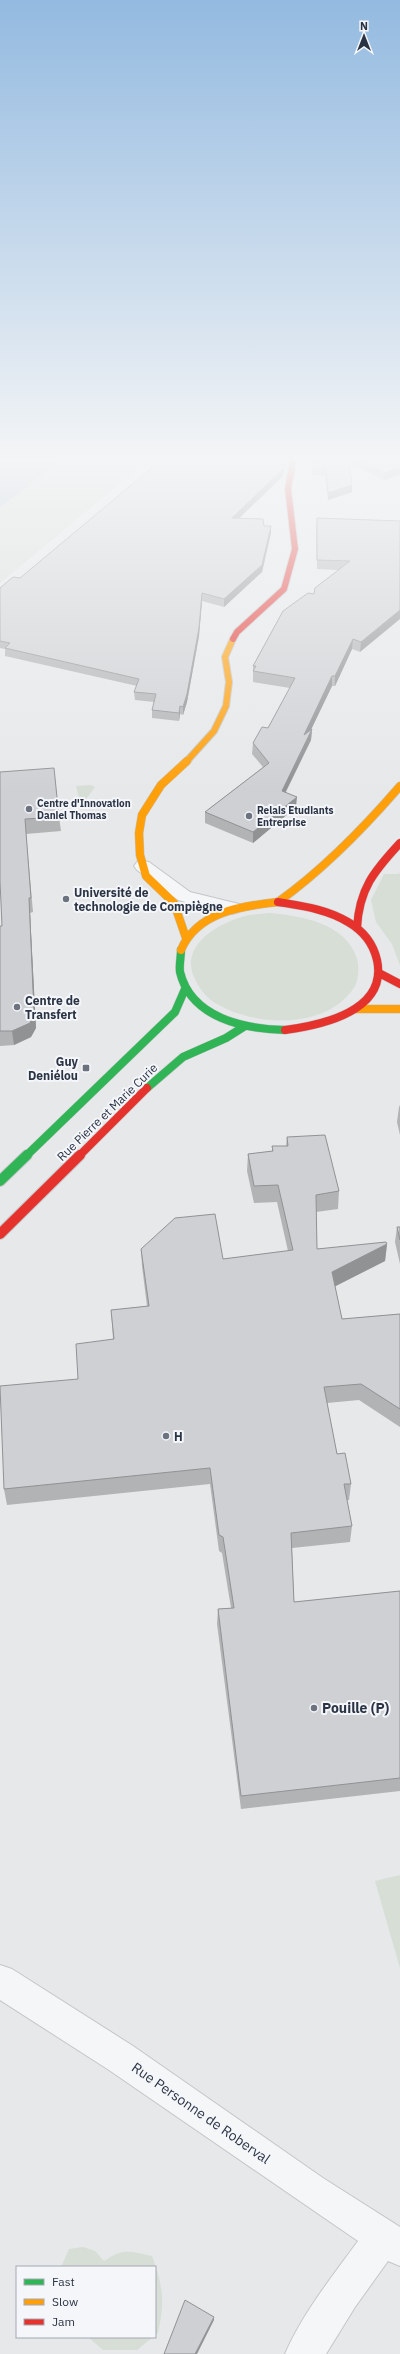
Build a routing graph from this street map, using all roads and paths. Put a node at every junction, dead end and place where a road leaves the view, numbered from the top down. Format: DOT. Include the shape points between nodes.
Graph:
graph roads {
  1 [pos="289,571"];
  2 [pos="400,786"];
  3 [pos="400,843"];
  4 [pos="144,866"];
  5 [pos="278,902"];
  6 [pos="232,908"];
  7 [pos="357,928"];
  8 [pos="186,938"];
  9 [pos="379,973"];
  10 [pos="400,984"];
  11 [pos="185,990"];
  12 [pos="356,1009"];
  13 [pos="400,1009"];
  14 [pos="246,1026"];
  15 [pos="0,1181"];
  16 [pos="0,1234"];
  17 [pos="0,1981"];
  18 [pos="392,2242"];
  19 [pos="304,2354"];
  1 -- 4 [label="main road" via="284,589 237,632 225,657 229,682 226,706 214,731 161,786 142,815 138,833"];
  2 -- 5 [label="main road" via="371,821 324,868"];
  3 -- 7 [label="main road" via="368,877 356,909"];
  4 -- 6 [label="street" via="184,896"];
  4 -- 8 [label="main road" via="146,876 174,902"];
  5 -- 6 [label="main road" via="254,903"];
  5 -- 7 [label="main road" via="308,906 335,914"];
  6 -- 8 [label="main road" via="205,920"];
  7 -- 9 [label="main road" via="370,942 377,957"];
  8 -- 11 [label="main road" via="178,954 178,972"];
  9 -- 10 [label="main road"];
  9 -- 12 [label="main road" via="372,992"];
  11 -- 14 [label="main road" via="200,1005 220,1017"];
  11 -- 15 [label="main road, Rue Pierre et Marie Curie" via="175,1012"];
  12 -- 13 [label="main road"];
  12 -- 14 [label="main road" via="333,1021 306,1029 276,1030"];
  14 -- 16 [label="main road, Rue Pierre et Marie Curie" via="183,1057 160,1075"];
  17 -- 18 [label="street, Rue Personne de Roberval" via="121,2058 311,2190"];
  18 -- 19 [label="street" via="342,2294"];
}
